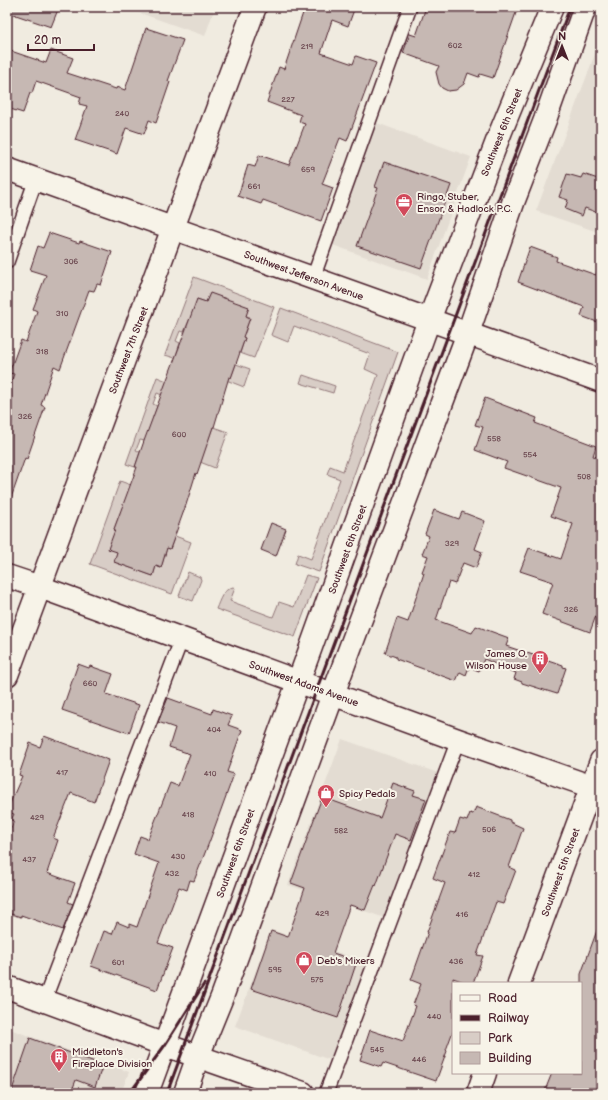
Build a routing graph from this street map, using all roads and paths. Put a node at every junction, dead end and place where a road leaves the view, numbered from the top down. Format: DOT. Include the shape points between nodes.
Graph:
graph roads {
  1 [pos="410,7"];
  2 [pos="552,7"];
  3 [pos="585,7"];
  4 [pos="252,16"];
  5 [pos="7,169"];
  6 [pos="36,179"];
  7 [pos="174,229"];
  8 [pos="7,262"];
  9 [pos="313,278"];
  10 [pos="429,320"];
  11 [pos="468,333"];
  12 [pos="601,381"];
  13 [pos="7,576"];
  14 [pos="40,587"];
  15 [pos="182,638"];
  16 [pos="7,675"];
  17 [pos="298,680"];
  18 [pos="333,694"];
  19 [pos="458,740"];
  20 [pos="601,762"];
  21 [pos="596,788"];
  22 [pos="519,982"];
  23 [pos="7,987"];
  24 [pos="44,1001"];
  25 [pos="165,1045"];
  26 [pos="198,1056"];
  27 [pos="485,1074"];
  28 [pos="147,1093"];
  29 [pos="185,1093"];
  30 [pos="303,1093"];
  31 [pos="326,1093"];
  32 [pos="478,1093"];
  1 -- 9 [label="lane"];
  2 -- 10 [label="street, Southwest 6th Street" via="501,131"];
  3 -- 11 [label="street"];
  4 -- 7 [label="street, Southwest 7th Street"];
  5 -- 6 [label="street, Southwest Jefferson Avenue"];
  6 -- 7 [label="street, Southwest Jefferson Avenue"];
  6 -- 8 [label="lane"];
  7 -- 9 [label="street, Southwest Jefferson Avenue"];
  7 -- 14 [label="street, Southwest 7th Street"];
  9 -- 10 [label="street, Southwest Jefferson Avenue"];
  10 -- 11 [label="street, Southwest Jefferson Avenue"];
  10 -- 17 [label="street, Southwest 6th Street"];
  11 -- 12 [label="street, Southwest Jefferson Avenue"];
  11 -- 18 [label="street"];
  13 -- 14 [label="street, Southwest Adams Avenue"];
  14 -- 15 [label="street, Southwest Adams Avenue"];
  14 -- 16 [label="street, Southwest 7th Street"];
  15 -- 17 [label="street, Southwest Adams Avenue"];
  15 -- 24 [label="lane"];
  17 -- 18 [label="street, Southwest Adams Avenue"];
  17 -- 25 [label="street, Southwest 6th Street"];
  18 -- 19 [label="street, Southwest Adams Avenue"];
  18 -- 26 [label="street"];
  19 -- 21 [label="street, Southwest Adams Avenue"];
  19 -- 31 [label="lane"];
  20 -- 21 [label="street, Southwest 5th Street"];
  21 -- 22 [label="street, Southwest 5th Street"];
  23 -- 24 [label="street"];
  24 -- 25 [label="street"];
  25 -- 26 [label="street"];
  25 -- 28 [label="street, Southwest 6th Street"];
  26 -- 29 [label="street"];
  26 -- 30 [label="street"];
  27 -- 32 [label="street"];
}
